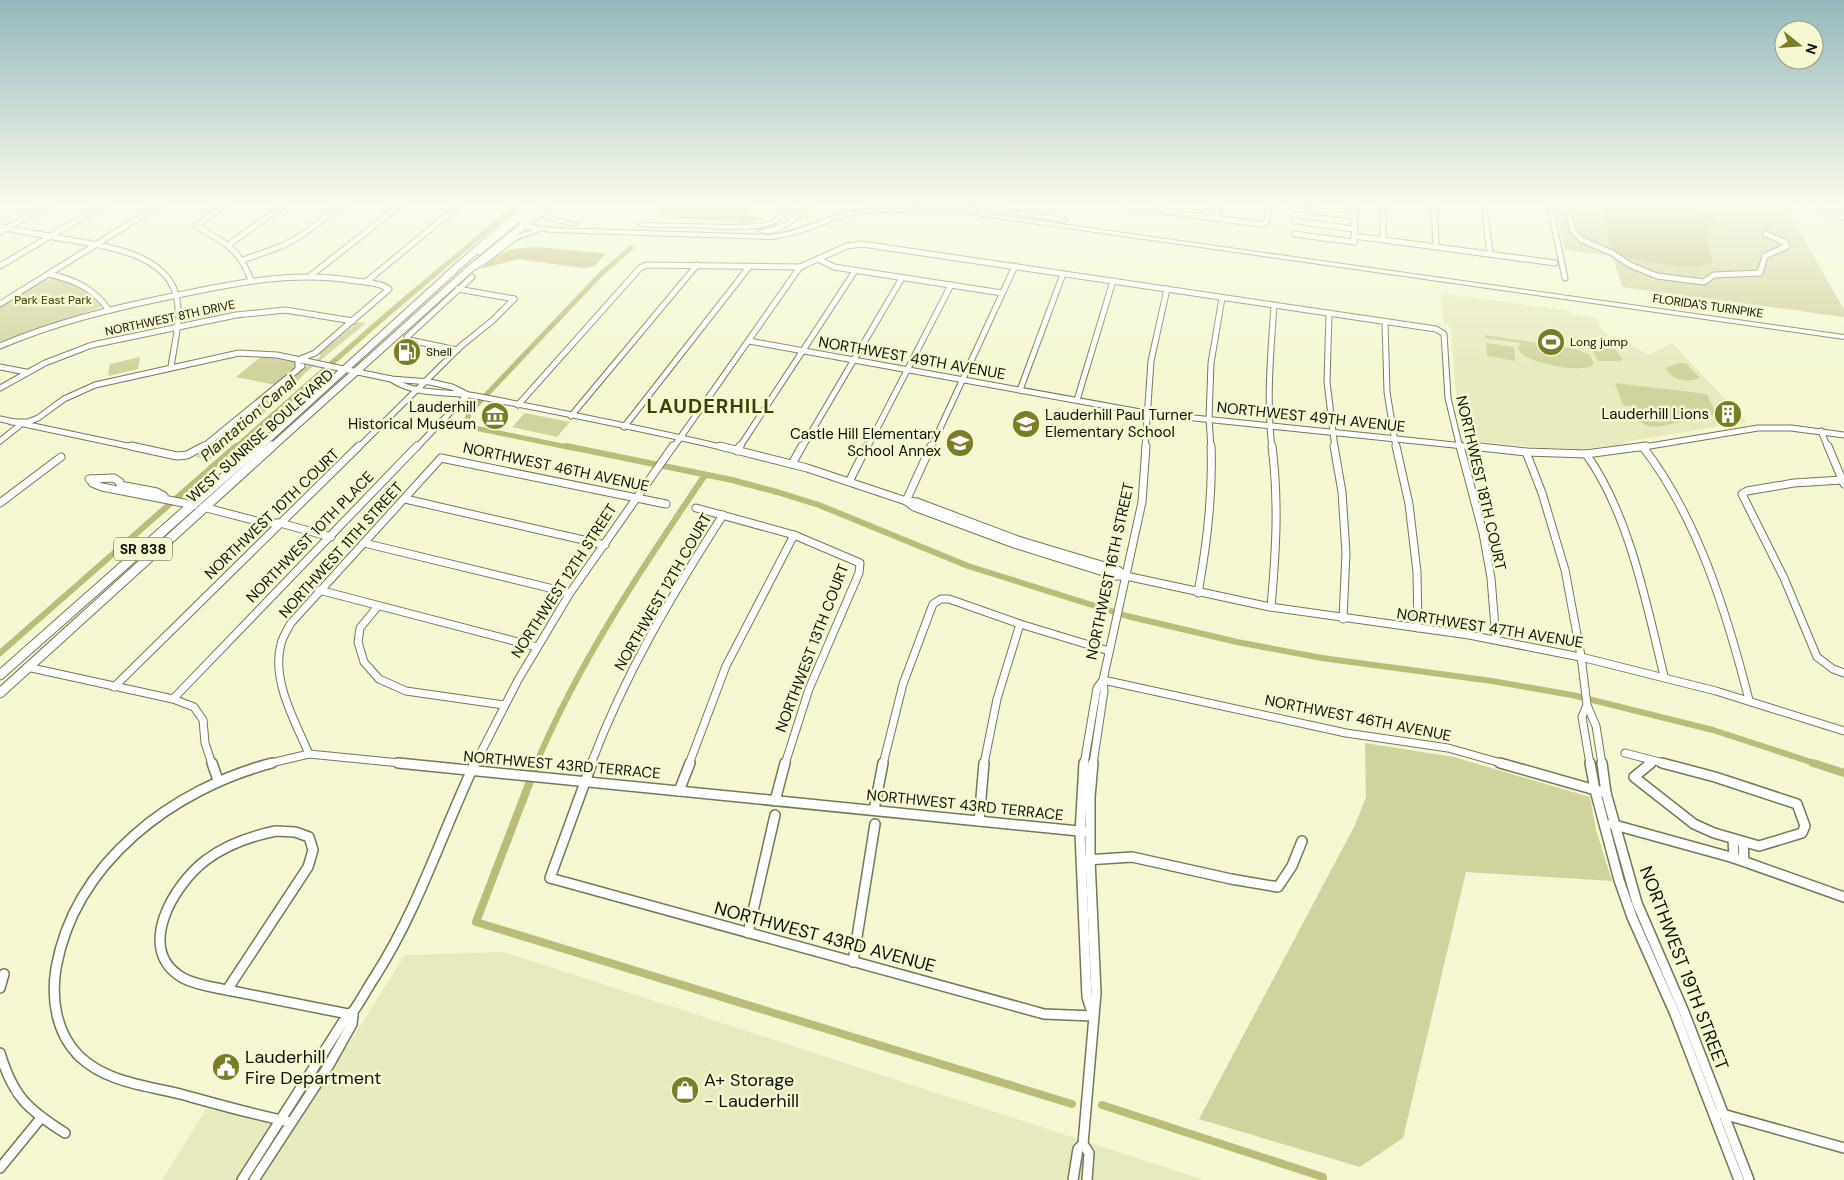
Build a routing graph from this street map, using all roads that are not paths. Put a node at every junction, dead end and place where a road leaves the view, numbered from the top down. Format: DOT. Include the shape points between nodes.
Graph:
graph roads {
  1 [pos="70,261"];
  2 [pos="146,261"];
  3 [pos="243,261"];
  4 [pos="329,261"];
  5 [pos="391,261"];
  6 [pos="464,261"];
  7 [pos="467,261"];
  8 [pos="479,261"];
  9 [pos="485,261"];
  10 [pos="813,261"];
  11 [pos="822,261"];
  12 [pos="980,261"];
  13 [pos="1305,261"];
  14 [pos="1351,261"];
  15 [pos="1541,261"];
  16 [pos="1561,261"];
  17 [pos="1625,261"];
  18 [pos="1764,261"];
  19 [pos="1555,263"];
  20 [pos="697,265"];
  21 [pos="1014,266"];
  22 [pos="749,267"];
  23 [pos="800,267"];
  24 [pos="470,268"];
  25 [pos="855,271"];
  26 [pos="49,274"];
  27 [pos="1063,274"];
  28 [pos="310,276"];
  29 [pos="447,276"];
  30 [pos="472,277"];
  31 [pos="902,278"];
  32 [pos="1565,278"];
  33 [pos="251,280"];
  34 [pos="1114,281"];
  35 [pos="366,282"];
  36 [pos="951,285"];
  37 [pos="458,289"];
  38 [pos="1167,289"];
  39 [pos="1002,293"];
  40 [pos="176,295"];
  41 [pos="1222,298"];
  42 [pos="0,304"];
  43 [pos="1274,305"];
  44 [pos="108,309"];
  45 [pos="1330,313"];
  46 [pos="353,321"];
  47 [pos="1385,322"];
  48 [pos="176,327"];
  49 [pos="1844,331"];
  50 [pos="1844,337"];
  51 [pos="749,341"];
  52 [pos="0,346"];
  53 [pos="457,350"];
  54 [pos="802,350"];
  55 [pos="315,353"];
  56 [pos="298,360"];
  57 [pos="854,360"];
  58 [pos="314,363"];
  59 [pos="0,367"];
  60 [pos="171,367"];
  61 [pos="298,368"];
  62 [pos="343,369"];
  63 [pos="907,370"];
  64 [pos="26,372"];
  65 [pos="354,372"];
  66 [pos="391,379"];
  67 [pos="963,380"];
  68 [pos="425,382"];
  69 [pos="0,388"];
  70 [pos="419,389"];
  71 [pos="1020,390"];
  72 [pos="466,395"];
  73 [pos="1076,400"];
  74 [pos="518,405"];
  75 [pos="1146,413"];
  76 [pos="571,416"];
  77 [pos="38,418"];
  78 [pos="0,419"];
  79 [pos="1209,419"];
  80 [pos="20,423"];
  81 [pos="29,426"];
  82 [pos="1269,426"];
  83 [pos="624,427"];
  84 [pos="43,428"];
  85 [pos="1821,431"];
  86 [pos="12,432"];
  87 [pos="1332,432"];
  88 [pos="1844,435"];
  89 [pos="1394,438"];
  90 [pos="679,439"];
  91 [pos="0,441"];
  92 [pos="1459,445"];
  93 [pos="1643,447"];
  94 [pos="737,451"];
  95 [pos="1526,452"];
  96 [pos="1586,454"];
  97 [pos="61,457"];
  98 [pos="441,458"];
  99 [pos="792,464"];
  100 [pos="105,479"];
  101 [pos="850,480"];
  102 [pos="1843,482"];
  103 [pos="96,485"];
  104 [pos="167,498"];
  105 [pos="637,498"];
  106 [pos="405,499"];
  107 [pos="906,501"];
  108 [pos="0,503"];
  109 [pos="666,504"];
  110 [pos="194,505"];
  111 [pos="696,508"];
  112 [pos="194,515"];
  113 [pos="723,515"];
  114 [pos="280,524"];
  115 [pos="794,535"];
  116 [pos="331,537"];
  117 [pos="364,543"];
  118 [pos="604,545"];
  119 [pos="1126,576"];
  120 [pos="319,590"];
  121 [pos="570,593"];
  122 [pos="1198,593"];
  123 [pos="378,606"];
  124 [pos="1271,607"];
  125 [pos="1343,619"];
  126 [pos="1020,624"];
  127 [pos="1418,628"];
  128 [pos="1496,640"];
  129 [pos="37,642"];
  130 [pos="537,646"];
  131 [pos="1109,652"];
  132 [pos="1581,656"];
  133 [pos="27,667"];
  134 [pos="1844,673"];
  135 [pos="0,675"];
  136 [pos="1664,676"];
  137 [pos="1103,680"];
  138 [pos="114,687"];
  139 [pos="0,693"];
  140 [pos="173,699"];
  141 [pos="1749,700"];
  142 [pos="504,705"];
  143 [pos="1587,705"];
  144 [pos="1844,731"];
  145 [pos="1624,753"];
  146 [pos="309,754"];
  147 [pos="1653,761"];
  148 [pos="472,771"];
  149 [pos="218,780"];
  150 [pos="584,781"];
  151 [pos="1595,790"];
  152 [pos="679,791"];
  153 [pos="1606,793"];
  154 [pos="774,801"];
  155 [pos="874,810"];
  156 [pos="775,814"];
  157 [pos="979,821"];
  158 [pos="1604,822"];
  159 [pos="875,824"];
  160 [pos="1614,824"];
  161 [pos="1085,832"];
  162 [pos="1733,839"];
  163 [pos="1302,841"];
  164 [pos="1743,842"];
  165 [pos="1734,858"];
  166 [pos="1086,860"];
  167 [pos="1744,861"];
  168 [pos="550,878"];
  169 [pos="1844,897"];
  170 [pos="1632,903"];
  171 [pos="748,933"];
  172 [pos="853,962"];
  173 [pos="4,974"];
  174 [pos="0,988"];
  175 [pos="227,990"];
  176 [pos="353,1015"];
  177 [pos="1092,1016"];
  178 [pos="0,1053"];
  179 [pos="1718,1113"];
  180 [pos="41,1118"];
  181 [pos="280,1120"];
  182 [pos="291,1122"];
  183 [pos="65,1133"];
  184 [pos="1083,1144"];
  185 [pos="1844,1148"];
  186 [pos="2,1162"];
  187 [pos="242,1180"];
  188 [pos="254,1180"];
  189 [pos="1073,1180"];
  190 [pos="1087,1180"];
  191 [pos="1739,1180"];
  192 [pos="1750,1180"];
  1 -- 26 [label="street"];
  2 -- 40 [label="street" via="165,273"];
  3 -- 33 [label="street"];
  4 -- 28 [label="street"];
  5 -- 35 [label="street"];
  6 -- 29 [label="highway"];
  7 -- 29 [label="main road, WEST SUNRISE BOULEVARD / SR 838"];
  8 -- 24 [label="main road, WEST SUNRISE BOULEVARD / SR 838"];
  9 -- 24 [label="highway"];
  10 -- 23 [label="street"];
  11 -- 25 [label="street"];
  12 -- 21 [label="street"];
  13 -- 50 [label="highway, FLORIDA'S TURNPIKE"];
  14 -- 49 [label="highway, FLORIDA'S TURNPIKE"];
  15 -- 19 [label="street"];
  16 -- 32 [label="street"];
  17 -- 18 [label="street" via="1657,276 1704,282 1714,275 1760,273"];
  20 -- 22 [label="street"];
  20 -- 74 [label="street" via="646,265 640,268"];
  20 -- 76 [label="street"];
  21 -- 27 [label="street"];
  21 -- 39 [label="street"];
  22 -- 23 [label="street"];
  22 -- 83 [label="street"];
  23 -- 51 [label="street, NORTHWEST 12TH STREET"];
  24 -- 65 [label="main road, WEST SUNRISE BOULEVARD / SR 838"];
  25 -- 31 [label="street"];
  25 -- 54 [label="street"];
  26 -- 42 [label="street"];
  26 -- 44 [label="street" via="94,290"];
  27 -- 34 [label="street"];
  27 -- 71 [label="street"];
  28 -- 33 [label="street"];
  28 -- 35 [label="street"];
  29 -- 62 [label="main road, WEST SUNRISE BOULEVARD / SR 838"];
  30 -- 37 [label="street"];
  31 -- 36 [label="street"];
  31 -- 57 [label="street"];
  33 -- 40 [label="street"];
  34 -- 38 [label="street"];
  34 -- 73 [label="street"];
  35 -- 46 [label="street" via="389,289"];
  36 -- 39 [label="street"];
  36 -- 63 [label="street"];
  37 -- 53 [label="street" via="407,337"];
  37 -- 53 [label="street, NORTHWEST 10TH COURT" via="514,299"];
  38 -- 41 [label="street"];
  38 -- 75 [label="street, NORTHWEST 16TH STREET" via="1151,361"];
  39 -- 67 [label="street"];
  40 -- 44 [label="street"];
  40 -- 48 [label="street"];
  41 -- 43 [label="street"];
  41 -- 79 [label="street" via="1211,363"];
  43 -- 45 [label="street"];
  43 -- 82 [label="street"];
  44 -- 52 [label="street"];
  45 -- 47 [label="street"];
  45 -- 87 [label="street" via="1327,382"];
  46 -- 48 [label="street, NORTHWEST 8TH DRIVE" via="285,310"];
  46 -- 55 [label="street"];
  47 -- 89 [label="street" via="1387,392"];
  47 -- 92 [label="street, NORTHWEST 18TH COURT" via="1444,334 1448,398"];
  48 -- 60 [label="street"];
  48 -- 64 [label="street, NORTHWEST 8TH DRIVE" via="92,345"];
  51 -- 54 [label="street, NORTHWEST 49TH AVENUE"];
  51 -- 90 [label="street, NORTHWEST 12TH STREET"];
  53 -- 68 [label="street, NORTHWEST 10TH COURT"];
  54 -- 57 [label="street, NORTHWEST 49TH AVENUE"];
  54 -- 94 [label="street"];
  55 -- 56 [label="street"];
  55 -- 58 [label="street"];
  56 -- 58 [label="street, NORTHWEST 47TH AVENUE"];
  56 -- 60 [label="street, NORTHWEST 47TH AVENUE" via="239,353"];
  56 -- 61 [label="street"];
  57 -- 63 [label="street, NORTHWEST 49TH AVENUE"];
  57 -- 99 [label="street"];
  58 -- 61 [label="street"];
  58 -- 62 [label="street, NORTHWEST 47TH AVENUE"];
  59 -- 64 [label="street"];
  60 -- 77 [label="street, NORTHWEST 47TH AVENUE" via="95,384 64,399"];
  61 -- 84 [label="street" via="205,446 187,455 177,456"];
  62 -- 65 [label="street, NORTHWEST 47TH AVENUE"];
  62 -- 110 [label="main road, WEST SUNRISE BOULEVARD / SR 838"];
  63 -- 67 [label="street, NORTHWEST 49TH AVENUE"];
  63 -- 101 [label="street"];
  64 -- 69 [label="street, NORTHWEST 8TH DRIVE"];
  65 -- 66 [label="street, NORTHWEST 47TH AVENUE"];
  65 -- 110 [label="main road, WEST SUNRISE BOULEVARD / SR 838"];
  66 -- 68 [label="street, NORTHWEST 47TH AVENUE"];
  66 -- 70 [label="street, NORTHWEST 47TH AVENUE" via="396,384"];
  67 -- 71 [label="street, NORTHWEST 49TH AVENUE"];
  67 -- 107 [label="street"];
  68 -- 70 [label="street, NORTHWEST 10TH COURT"];
  68 -- 72 [label="street, NORTHWEST 47TH AVENUE" via="464,391"];
  70 -- 72 [label="street, NORTHWEST 47TH AVENUE"];
  70 -- 114 [label="street, NORTHWEST 10TH COURT"];
  71 -- 73 [label="street, NORTHWEST 49TH AVENUE"];
  72 -- 74 [label="street, NORTHWEST 47TH AVENUE"];
  72 -- 116 [label="street, NORTHWEST 10TH PLACE"];
  73 -- 75 [label="street, NORTHWEST 49TH AVENUE"];
  74 -- 76 [label="street, NORTHWEST 47TH AVENUE"];
  75 -- 79 [label="street, NORTHWEST 49TH AVENUE"];
  75 -- 119 [label="street, NORTHWEST 16TH STREET" via="1144,491"];
  76 -- 83 [label="street, NORTHWEST 47TH AVENUE"];
  77 -- 80 [label="street"];
  77 -- 84 [label="street" via="37,424"];
  78 -- 80 [label="street"];
  79 -- 82 [label="street, NORTHWEST 49TH AVENUE"];
  79 -- 122 [label="street" via="1212,471 1209,530"];
  80 -- 81 [label="street"];
  80 -- 86 [label="street"];
  81 -- 84 [label="street"];
  81 -- 86 [label="street"];
  82 -- 87 [label="street, NORTHWEST 49TH AVENUE"];
  82 -- 124 [label="street" via="1276,492"];
  83 -- 90 [label="street, NORTHWEST 47TH AVENUE"];
  85 -- 88 [label="street, NORTHWEST 49TH AVENUE"];
  85 -- 93 [label="street, NORTHWEST 49TH AVENUE" via="1758,428"];
  85 -- 102 [label="street"];
  86 -- 91 [label="street"];
  87 -- 89 [label="street, NORTHWEST 49TH AVENUE"];
  87 -- 125 [label="street" via="1342,492 1346,553"];
  89 -- 92 [label="street, NORTHWEST 49TH AVENUE"];
  89 -- 127 [label="street" via="1409,504 1417,572"];
  90 -- 94 [label="street, NORTHWEST 47TH AVENUE"];
  90 -- 105 [label="street, NORTHWEST 12TH STREET"];
  92 -- 95 [label="street, NORTHWEST 49TH AVENUE"];
  92 -- 128 [label="street, NORTHWEST 18TH COURT" via="1483,534"];
  93 -- 96 [label="street, NORTHWEST 49TH AVENUE"];
  93 -- 141 [label="street" via="1668,480 1700,550 1730,633"];
  94 -- 99 [label="street, NORTHWEST 47TH AVENUE"];
  95 -- 96 [label="street, NORTHWEST 49TH AVENUE"];
  95 -- 132 [label="street, NORTHWEST 19TH STREET" via="1560,553"];
  96 -- 136 [label="street" via="1598,469 1632,552 1646,596"];
  97 -- 108 [label="street"];
  98 -- 105 [label="street, NORTHWEST 46TH AVENUE"];
  98 -- 106 [label="street, NORTHWEST 11TH STREET"];
  99 -- 101 [label="street, NORTHWEST 47TH AVENUE"];
  100 -- 103 [label="street"];
  100 -- 103 [label="street" via="90,479"];
  100 -- 104 [label="street" via="114,478 120,484 157,492"];
  101 -- 107 [label="street, NORTHWEST 47TH AVENUE"];
  102 -- 134 [label="street" via="1798,482 1742,494 1784,578 1816,657"];
  103 -- 104 [label="street" via="142,496"];
  104 -- 110 [label="street"];
  105 -- 109 [label="street, NORTHWEST 46TH AVENUE"];
  105 -- 118 [label="street, NORTHWEST 12TH STREET"];
  106 -- 117 [label="street, NORTHWEST 11TH STREET"];
  106 -- 118 [label="street"];
  107 -- 119 [label="street, NORTHWEST 47TH AVENUE" via="914,507 1014,545 1067,558 1116,576"];
  110 -- 112 [label="main road" via="197,508"];
  110 -- 114 [label="street"];
  110 -- 129 [label="main road, WEST SUNRISE BOULEVARD / SR 838"];
  111 -- 113 [label="street"];
  112 -- 133 [label="main road, WEST SUNRISE BOULEVARD / SR 838"];
  113 -- 115 [label="street"];
  113 -- 150 [label="street, NORTHWEST 12TH COURT" via="644,645"];
  114 -- 116 [label="street"];
  114 -- 138 [label="street, NORTHWEST 10TH COURT"];
  115 -- 152 [label="street" via="726,666"];
  115 -- 154 [label="street, NORTHWEST 13TH COURT" via="860,563 859,573 809,690"];
  116 -- 140 [label="street, NORTHWEST 10TH PLACE"];
  117 -- 120 [label="street, NORTHWEST 11TH STREET"];
  117 -- 121 [label="street"];
  118 -- 121 [label="street, NORTHWEST 12TH STREET"];
  119 -- 122 [label="street, NORTHWEST 47TH AVENUE"];
  119 -- 131 [label="street, NORTHWEST 16TH STREET"];
  120 -- 123 [label="street"];
  120 -- 146 [label="street, NORTHWEST 11TH STREET" via="291,623 280,646 278,666 284,691"];
  121 -- 130 [label="street, NORTHWEST 12TH STREET"];
  122 -- 124 [label="street, NORTHWEST 47TH AVENUE"];
  123 -- 130 [label="street"];
  123 -- 142 [label="street" via="360,628 358,642 364,662 379,680 406,691"];
  124 -- 125 [label="street, NORTHWEST 47TH AVENUE"];
  125 -- 127 [label="street, NORTHWEST 47TH AVENUE"];
  126 -- 131 [label="street"];
  126 -- 155 [label="street" via="949,599 933,604 903,684"];
  126 -- 157 [label="street" via="997,699 982,772"];
  127 -- 128 [label="street, NORTHWEST 47TH AVENUE"];
  128 -- 132 [label="street, NORTHWEST 47TH AVENUE"];
  129 -- 133 [label="main road"];
  129 -- 135 [label="main road, WEST SUNRISE BOULEVARD / SR 838"];
  130 -- 142 [label="street, NORTHWEST 12TH STREET"];
  131 -- 137 [label="street, NORTHWEST 16TH STREET"];
  132 -- 136 [label="street, NORTHWEST 47TH AVENUE"];
  132 -- 143 [label="street, NORTHWEST 19TH STREET"];
  133 -- 138 [label="street"];
  133 -- 139 [label="main road, WEST SUNRISE BOULEVARD / SR 838"];
  136 -- 141 [label="street, NORTHWEST 47TH AVENUE"];
  137 -- 151 [label="street, NORTHWEST 46TH AVENUE" via="1346,733 1448,748"];
  137 -- 161 [label="street, NORTHWEST 16TH STREET"];
  138 -- 140 [label="street"];
  140 -- 149 [label="street" via="194,707 203,720 205,743"];
  141 -- 144 [label="street, NORTHWEST 47TH AVENUE"];
  142 -- 148 [label="street, NORTHWEST 12TH STREET"];
  143 -- 151 [label="street, NORTHWEST 19TH STREET" via="1582,717"];
  143 -- 153 [label="street, NORTHWEST 19TH STREET" via="1596,726"];
  145 -- 147 [label="street"];
  146 -- 148 [label="street, NORTHWEST 43RD TERRACE"];
  146 -- 149 [label="street, NORTHWEST 43RD TERRACE"];
  147 -- 162 [label="street" via="1634,777 1694,824"];
  147 -- 164 [label="street" via="1797,804 1805,826 1802,833 1759,846"];
  148 -- 150 [label="street, NORTHWEST 43RD TERRACE"];
  148 -- 176 [label="street, NORTHWEST 12TH STREET" via="404,927"];
  149 -- 181 [label="street, NORTHWEST 43RD TERRACE" via="160,814 134,835 101,872 81,899 68,925 60,946 52,1000 57,1021 70,1046 89,1064 121,1080"];
  150 -- 152 [label="street, NORTHWEST 43RD TERRACE"];
  150 -- 168 [label="street, NORTHWEST 12TH COURT"];
  151 -- 153 [label="street, NORTHWEST 46TH AVENUE"];
  151 -- 158 [label="street, NORTHWEST 19TH STREET"];
  152 -- 154 [label="street, NORTHWEST 43RD TERRACE"];
  153 -- 160 [label="street, NORTHWEST 19TH STREET"];
  154 -- 155 [label="street, NORTHWEST 43RD TERRACE"];
  155 -- 157 [label="street, NORTHWEST 43RD TERRACE"];
  156 -- 171 [label="street"];
  157 -- 161 [label="street, NORTHWEST 43RD TERRACE"];
  158 -- 160 [label="street"];
  158 -- 170 [label="street, NORTHWEST 19TH STREET" via="1619,880"];
  159 -- 172 [label="street"];
  160 -- 165 [label="street"];
  160 -- 170 [label="street, NORTHWEST 19TH STREET"];
  161 -- 166 [label="street, NORTHWEST 16TH STREET"];
  162 -- 164 [label="street"];
  162 -- 165 [label="street"];
  163 -- 166 [label="street" via="1292,866 1278,887 1132,857"];
  164 -- 167 [label="street"];
  165 -- 167 [label="street"];
  166 -- 177 [label="street, NORTHWEST 16TH STREET" via="1087,997"];
  167 -- 169 [label="street"];
  168 -- 171 [label="street, NORTHWEST 43RD AVENUE"];
  170 -- 179 [label="street, NORTHWEST 19TH STREET" via="1684,1012"];
  171 -- 172 [label="street, NORTHWEST 43RD AVENUE"];
  172 -- 177 [label="street, NORTHWEST 43RD AVENUE" via="1044,1014"];
  173 -- 174 [label="street"];
  175 -- 175 [label="street" via="308,867 313,850 309,836 276,831 259,833 232,844 204,862 169,903 159,932 166,964 190,982"];
  175 -- 176 [label="street"];
  176 -- 181 [label="street, NORTHWEST 12TH STREET" via="343,1022"];
  176 -- 182 [label="street, NORTHWEST 12TH STREET" via="352,1024"];
  177 -- 184 [label="street, NORTHWEST 16TH STREET"];
  178 -- 180 [label="street" via="10,1083"];
  179 -- 185 [label="street"];
  179 -- 191 [label="street, NORTHWEST 19TH STREET"];
  179 -- 192 [label="street, NORTHWEST 19TH STREET"];
  180 -- 183 [label="street"];
  180 -- 186 [label="street"];
  181 -- 182 [label="street, NORTHWEST 43RD TERRACE"];
  181 -- 187 [label="street, NORTHWEST 12TH STREET"];
  182 -- 188 [label="street, NORTHWEST 12TH STREET"];
  184 -- 189 [label="street, NORTHWEST 16TH STREET" via="1078,1149"];
  184 -- 190 [label="street, NORTHWEST 16TH STREET" via="1089,1153"];
}
